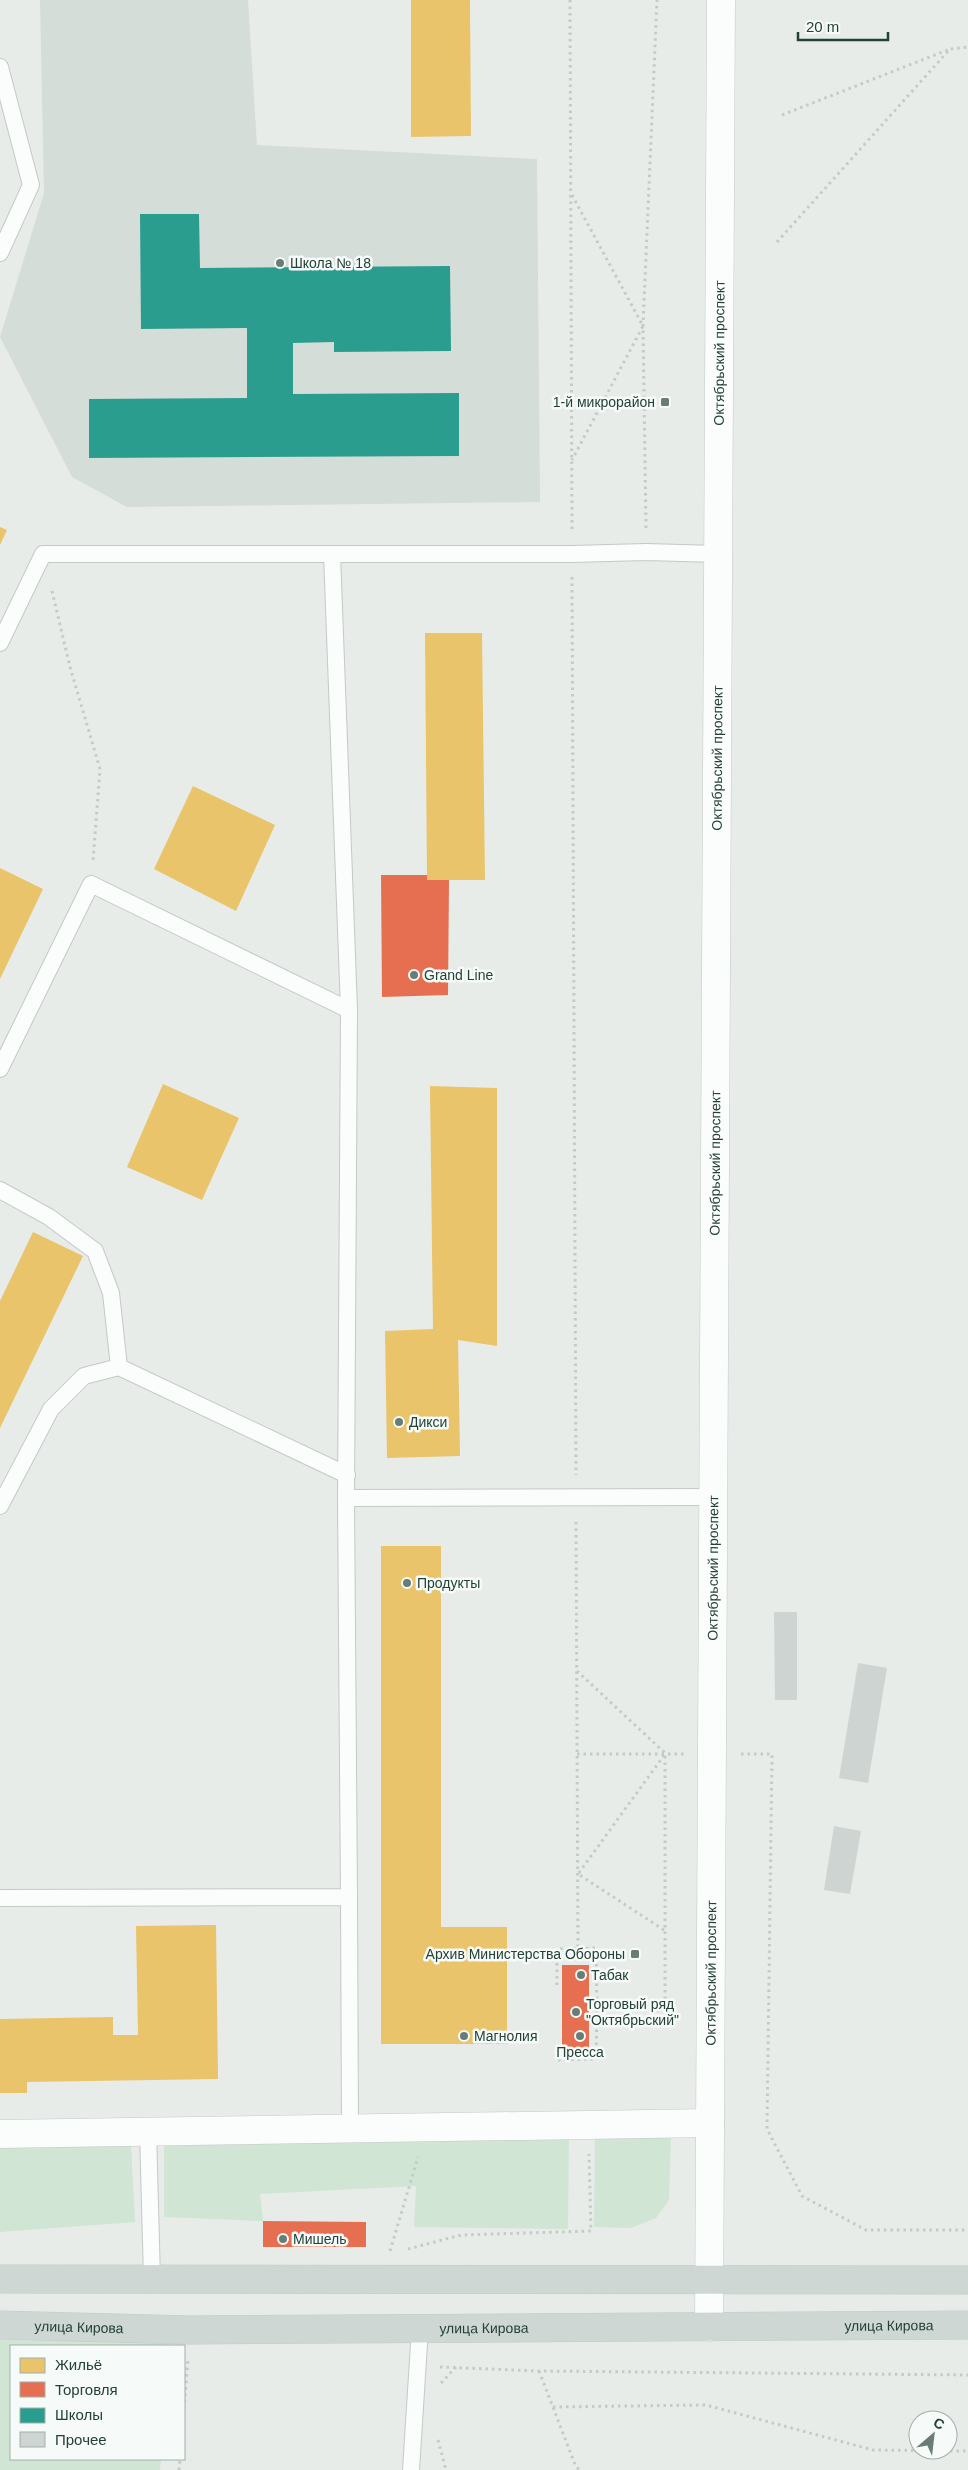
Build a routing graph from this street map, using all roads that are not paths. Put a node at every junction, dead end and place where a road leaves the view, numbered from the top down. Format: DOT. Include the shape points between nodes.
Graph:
graph roads {
  1 [pos="721,0"];
  2 [pos="0,67"];
  3 [pos="0,253"];
  4 [pos="332,554"];
  5 [pos="717,554"];
  6 [pos="0,643"];
  7 [pos="349,1010"];
  8 [pos="0,1069"];
  9 [pos="0,1190"];
  10 [pos="119,1366"];
  11 [pos="347,1475"];
  12 [pos="713,1497"];
  13 [pos="346,1498"];
  14 [pos="0,1506"];
  15 [pos="349,1897"];
  16 [pos="0,1898"];
  17 [pos="710,2123"];
  18 [pos="350,2128"];
  19 [pos="148,2132"];
  20 [pos="0,2134"];
  21 [pos="0,2279"];
  22 [pos="152,2279"];
  23 [pos="968,2280"];
  24 [pos="710,2281"];
  25 [pos="0,2325"];
  26 [pos="968,2325"];
  27 [pos="709,2327"];
  28 [pos="420,2328"];
  29 [pos="410,2470"];
  1 -- 5 [label="main road, Октябрьский проспект"];
  2 -- 3 [label="lane" via="31,185"];
  4 -- 5 [label="lane"];
  4 -- 6 [label="lane" via="43,554"];
  4 -- 7 [label="lane"];
  5 -- 12 [label="main road, Октябрьский проспект"];
  7 -- 8 [label="lane" via="91,884"];
  7 -- 11 [label="lane"];
  9 -- 10 [label="lane" via="95,1250 111,1293"];
  10 -- 11 [label="lane"];
  10 -- 14 [label="lane" via="84,1376 51,1409"];
  11 -- 13 [label="lane"];
  12 -- 13 [label="lane"];
  12 -- 17 [label="main road, Октябрьский проспект"];
  13 -- 15 [label="lane"];
  15 -- 16 [label="lane"];
  15 -- 18 [label="lane"];
  17 -- 18 [label="main road"];
  17 -- 24 [label="main road, Октябрьский проспект"];
  18 -- 19 [label="main road"];
  19 -- 20 [label="main road"];
  19 -- 22 [label="lane"];
  21 -- 22 [label="main road"];
  22 -- 24 [label="main road"];
  23 -- 24 [label="main road"];
  24 -- 27 [label="main road, Октябрьский проспект"];
  25 -- 28 [label="main road, улица Кирова" via="190,2330"];
  26 -- 27 [label="main road, улица Кирова"];
  27 -- 28 [label="main road, улица Кирова"];
  28 -- 29 [label="lane"];
}
